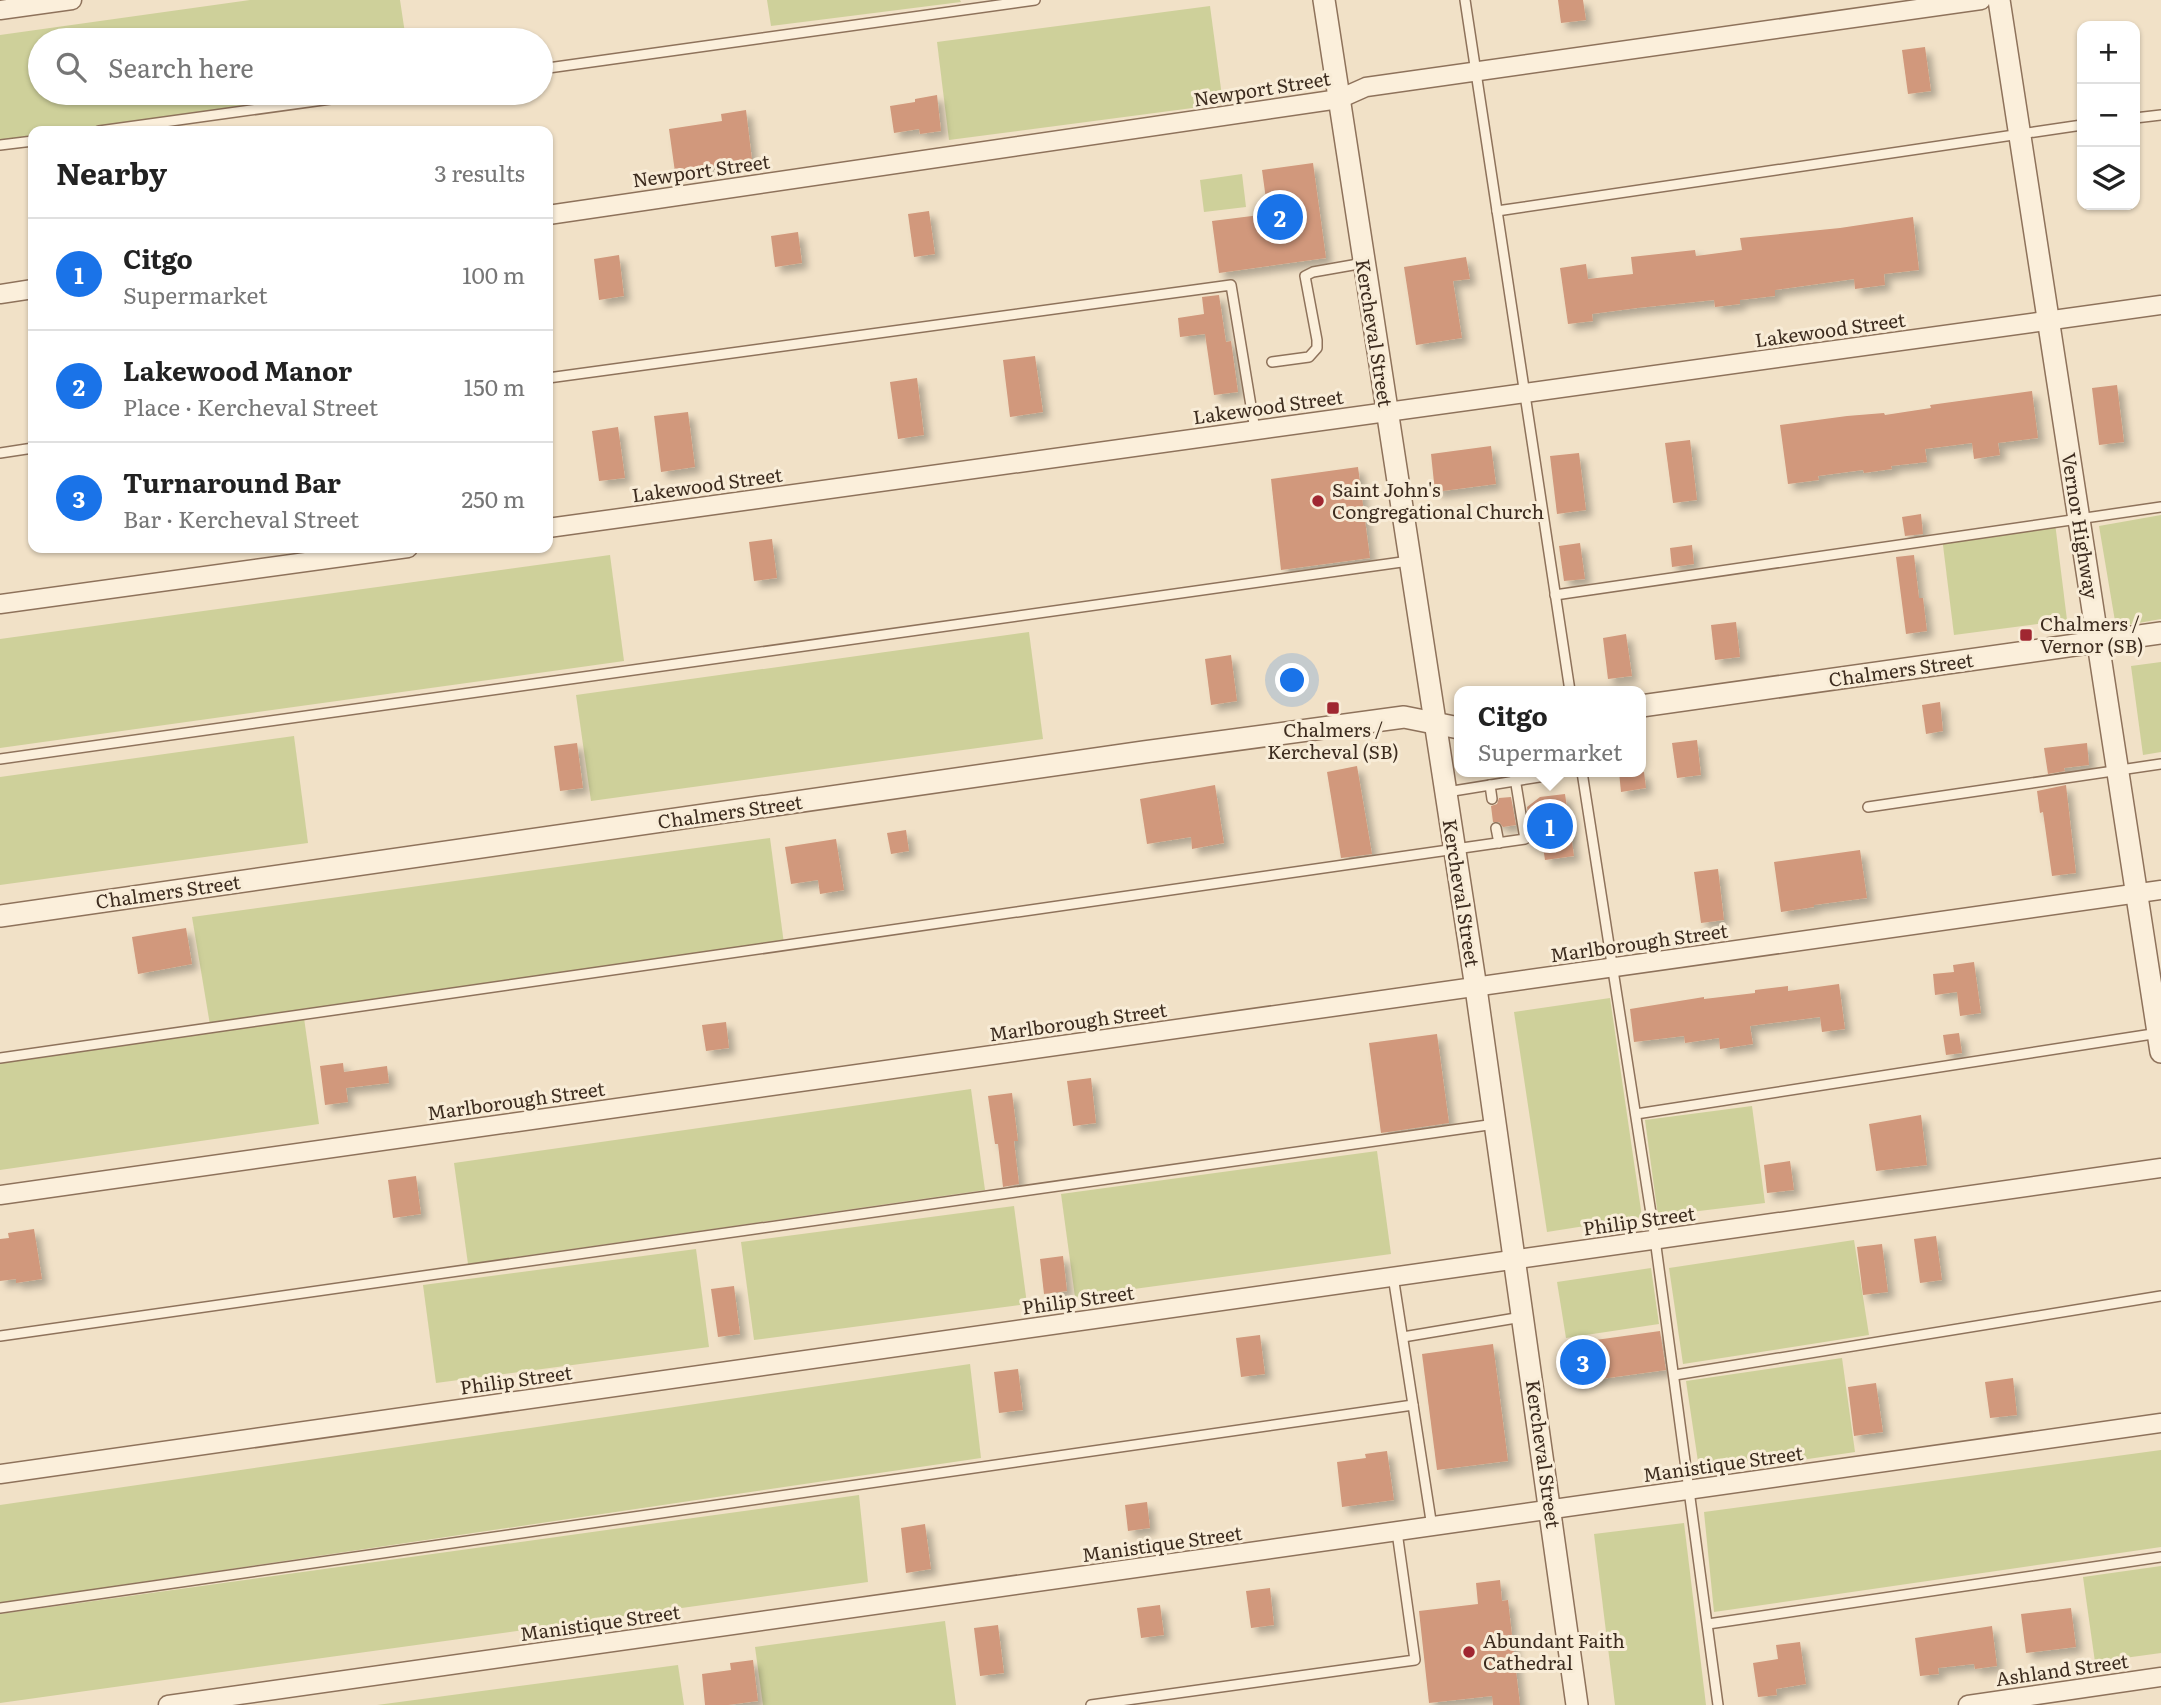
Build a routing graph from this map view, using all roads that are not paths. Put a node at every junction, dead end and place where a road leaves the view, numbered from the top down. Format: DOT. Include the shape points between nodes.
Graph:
graph roads {
  1 [pos="72,0"];
  2 [pos="1035,0"];
  3 [pos="1324,0"];
  4 [pos="1465,0"];
  5 [pos="1981,0"];
  6 [pos="1999,0"];
  7 [pos="0,10"];
  8 [pos="553,67"];
  9 [pos="1476,71"];
  10 [pos="1339,99"];
  11 [pos="287,105"];
  12 [pos="2161,114"];
  13 [pos="2140,117"];
  14 [pos="135,126"];
  15 [pos="2077,126"];
  16 [pos="2020,134"];
  17 [pos="28,142"];
  18 [pos="0,145"];
  19 [pos="1497,211"];
  20 [pos="553,214"];
  21 [pos="1364,262"];
  22 [pos="28,290"];
  23 [pos="0,294"];
  24 [pos="2161,305"];
  25 [pos="2048,321"];
  26 [pos="1272,362"];
  27 [pos="553,377"];
  28 [pos="1524,393"];
  29 [pos="1387,412"];
  30 [pos="1255,430"];
  31 [pos="28,449"];
  32 [pos="0,453"];
  33 [pos="2161,507"];
  34 [pos="2079,519"];
  35 [pos="553,527"];
  36 [pos="372,553"];
  37 [pos="1409,561"];
  38 [pos="1555,595"];
  39 [pos="0,604"];
  40 [pos="2161,633"];
  41 [pos="2099,642"];
  42 [pos="1569,686"];
  43 [pos="1646,705"];
  44 [pos="1434,723"];
  45 [pos="1454,727"];
  46 [pos="0,759"];
  47 [pos="2161,764"];
  48 [pos="2118,770"];
  49 [pos="1512,777"];
  50 [pos="1515,777"];
  51 [pos="1583,777"];
  52 [pos="1490,785"];
  53 [pos="1445,792"];
  54 [pos="1492,799"];
  55 [pos="1868,807"];
  56 [pos="1496,828"];
  57 [pos="1499,843"];
  58 [pos="1454,850"];
  59 [pos="2161,890"];
  60 [pos="2137,893"];
  61 [pos="0,916"];
  62 [pos="1612,968"];
  63 [pos="1476,988"];
  64 [pos="2160,1039"];
  65 [pos="0,1058"];
  66 [pos="1636,1114"];
  67 [pos="1496,1124"];
  68 [pos="2161,1168"];
  69 [pos="0,1195"];
  70 [pos="1655,1239"];
  71 [pos="1516,1259"];
  72 [pos="1393,1276"];
  73 [pos="2161,1296"];
  74 [pos="1524,1317"];
  75 [pos="0,1336"];
  76 [pos="1403,1337"];
  77 [pos="1675,1375"];
  78 [pos="1413,1405"];
  79 [pos="2161,1423"];
  80 [pos="0,1474"];
  81 [pos="1690,1490"];
  82 [pos="1551,1510"];
  83 [pos="1433,1527"];
  84 [pos="1396,1532"];
  85 [pos="2161,1557"];
  86 [pos="0,1608"];
  87 [pos="1708,1624"];
  88 [pos="2161,1678"];
  89 [pos="168,1705"];
  90 [pos="1091,1705"];
  91 [pos="1577,1705"];
  92 [pos="1718,1705"];
  93 [pos="1969,1705"];
  1 -- 7 [label="street"];
  2 -- 8 [label="lane"];
  3 -- 10 [label="street, Kercheval Street"];
  4 -- 9 [label="lane"];
  5 -- 9 [label="street, Newport Street"];
  6 -- 16 [label="street, Vernor Highway"];
  9 -- 10 [label="street, Newport Street" via="1366,87"];
  9 -- 19 [label="lane"];
  10 -- 20 [label="street, Newport Street"];
  10 -- 21 [label="street, Kercheval Street"];
  11 -- 14 [label="lane"];
  12 -- 13 [label="lane"];
  15 -- 16 [label="lane"];
  16 -- 19 [label="lane"];
  16 -- 25 [label="street, Vernor Highway"];
  17 -- 18 [label="lane"];
  19 -- 28 [label="lane"];
  21 -- 26 [label="lane" via="1305,276 1317,348 1309,356"];
  21 -- 29 [label="street, Kercheval Street"];
  22 -- 23 [label="street"];
  24 -- 25 [label="street, Lakewood Street"];
  25 -- 28 [label="street, Lakewood Street"];
  25 -- 34 [label="street, Vernor Highway"];
  27 -- 30 [label="lane" via="1231,285"];
  28 -- 29 [label="street, Lakewood Street"];
  28 -- 38 [label="lane"];
  29 -- 30 [label="street, Lakewood Street"];
  29 -- 37 [label="street, Kercheval Street"];
  30 -- 35 [label="street, Lakewood Street"];
  31 -- 32 [label="lane"];
  33 -- 34 [label="lane"];
  34 -- 38 [label="lane"];
  34 -- 41 [label="street, Vernor Highway"];
  36 -- 39 [label="street"];
  37 -- 44 [label="street, Kercheval Street"];
  37 -- 46 [label="lane"];
  38 -- 42 [label="lane"];
  40 -- 41 [label="street, Chalmers Street"];
  41 -- 43 [label="street, Chalmers Street"];
  41 -- 48 [label="street, Vernor Highway"];
  44 -- 45 [label="street, Chalmers Street"];
  44 -- 53 [label="street, Kercheval Street"];
  44 -- 61 [label="street, Chalmers Street" via="1404,717 1350,724"];
  47 -- 48 [label="lane"];
  48 -- 55 [label="lane"];
  48 -- 60 [label="street, Vernor Highway"];
  49 -- 52 [label="lane"];
  50 -- 57 [label="lane" via="1525,839"];
  51 -- 62 [label="lane"];
  52 -- 53 [label="lane"];
  52 -- 54 [label="lane"];
  53 -- 58 [label="street, Kercheval Street"];
  56 -- 57 [label="lane"];
  57 -- 58 [label="lane"];
  58 -- 63 [label="street, Kercheval Street"];
  58 -- 65 [label="lane"];
  59 -- 60 [label="street, Marlborough Street"];
  60 -- 62 [label="street, Marlborough Street"];
  60 -- 64 [label="street, Vernor Highway"];
  62 -- 63 [label="street, Marlborough Street"];
  62 -- 66 [label="lane"];
  63 -- 67 [label="street, Kercheval Street"];
  63 -- 69 [label="street, Marlborough Street"];
  64 -- 66 [label="lane"];
  66 -- 70 [label="lane"];
  67 -- 71 [label="street, Kercheval Street"];
  67 -- 75 [label="lane"];
  68 -- 70 [label="street, Philip Street"];
  70 -- 71 [label="street, Philip Street"];
  70 -- 77 [label="lane"];
  71 -- 72 [label="street, Philip Street"];
  71 -- 74 [label="street, Kercheval Street"];
  72 -- 76 [label="lane"];
  72 -- 80 [label="street, Philip Street"];
  73 -- 77 [label="lane"];
  74 -- 76 [label="lane"];
  74 -- 82 [label="street, Kercheval Street"];
  76 -- 78 [label="lane"];
  77 -- 81 [label="lane"];
  78 -- 83 [label="lane"];
  78 -- 86 [label="lane"];
  79 -- 81 [label="street, Manistique Street"];
  81 -- 82 [label="street, Manistique Street"];
  81 -- 87 [label="lane"];
  82 -- 83 [label="street, Manistique Street"];
  82 -- 91 [label="street, Kercheval Street"];
  83 -- 84 [label="street, Manistique Street"];
  84 -- 89 [label="street, Manistique Street"];
  84 -- 90 [label="lane" via="1415,1660"];
  85 -- 87 [label="lane"];
  87 -- 92 [label="lane"];
  88 -- 93 [label="street, Ashland Street"];
}
